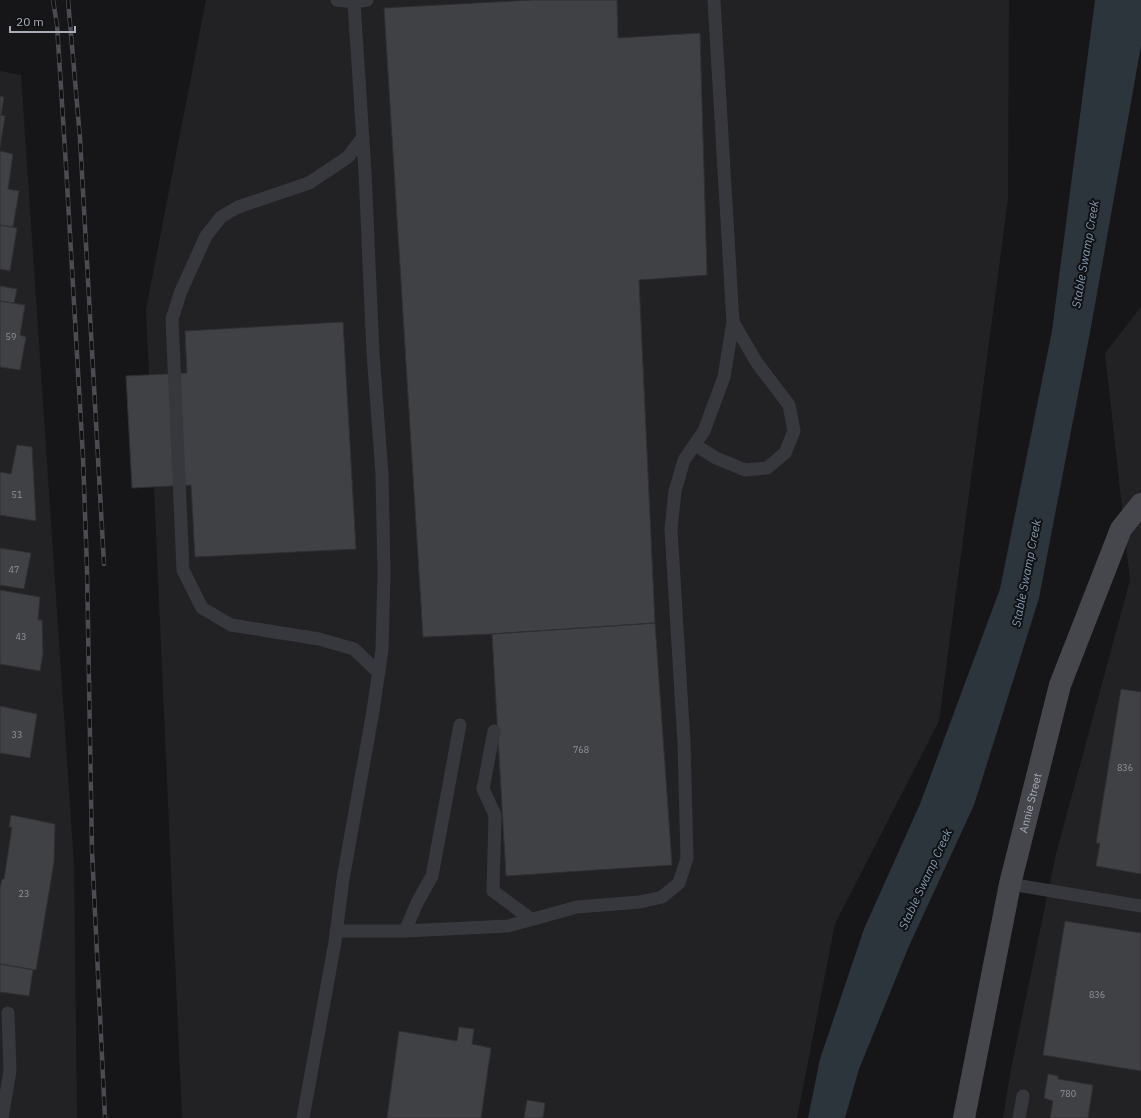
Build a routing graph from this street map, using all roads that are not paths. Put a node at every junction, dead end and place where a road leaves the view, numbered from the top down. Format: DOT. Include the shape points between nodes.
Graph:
graph roads {
  1 [pos="337,0"];
  2 [pos="714,0"];
  3 [pos="361,1"];
  4 [pos="363,137"];
  5 [pos="733,322"];
  6 [pos="695,445"];
  7 [pos="1141,504"];
  8 [pos="378,673"];
  9 [pos="460,725"];
  10 [pos="494,731"];
  11 [pos="1010,884"];
  12 [pos="1141,906"];
  13 [pos="531,919"];
  14 [pos="336,931"];
  15 [pos="405,931"];
  16 [pos="8,1013"];
  17 [pos="1023,1096"];
  18 [pos="2,1118"];
  19 [pos="303,1118"];
  20 [pos="964,1118"];
  21 [pos="1019,1118"];
  1 -- 3 [label="lane"];
  2 -- 5 [label="lane"];
  3 -- 4 [label="lane"];
  4 -- 8 [label="lane" via="373,353 382,474 384,573 382,650"];
  4 -- 8 [label="lane" via="348,157 309,182 238,207 221,217 206,236 181,290 172,319 183,570 202,608 231,625 319,639 354,648"];
  5 -- 6 [label="lane" via="724,377 704,431"];
  5 -- 6 [label="lane" via="758,364 789,405 794,431 786,453 767,468 745,470 716,458"];
  6 -- 13 [label="lane" via="684,460 675,491 671,529 684,743 687,858 679,883 662,897 640,902 576,907"];
  7 -- 11 [label="street, Annie Street" via="1121,529 1060,685"];
  8 -- 14 [label="lane"];
  9 -- 15 [label="lane" via="432,876 416,903"];
  10 -- 13 [label="lane" via="483,789 495,815 492,891"];
  11 -- 12 [label="lane"];
  11 -- 20 [label="street, Annie Street"];
  13 -- 15 [label="lane" via="508,926"];
  14 -- 15 [label="lane"];
  14 -- 19 [label="lane"];
  16 -- 18 [label="lane" via="10,1071"];
  17 -- 21 [label="lane"];
}
